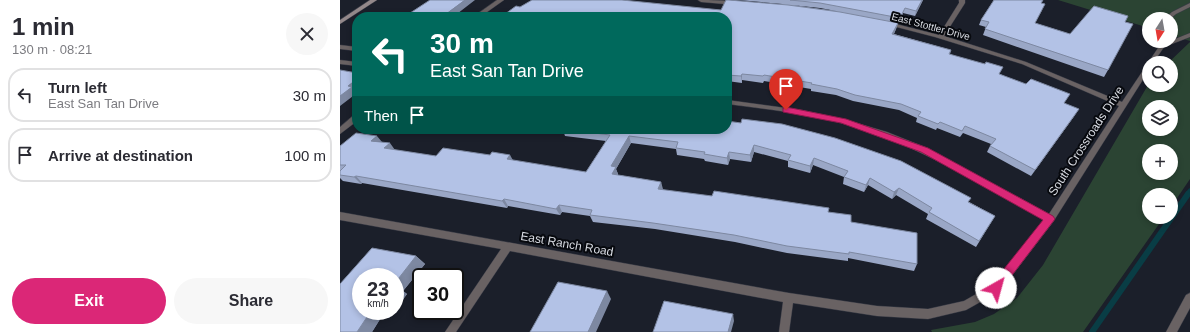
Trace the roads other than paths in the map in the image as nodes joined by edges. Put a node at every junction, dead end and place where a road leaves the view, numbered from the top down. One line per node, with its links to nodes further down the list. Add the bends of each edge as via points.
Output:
1 (374, 0): 7 (main road)
2 (501, 0): 8 (street)
3 (701, 0): 5 (street)
4 (962, 0): 14 (street)
5 (740, 4)
6 (1190, 5): 9 (street)
7 (355, 12)
8 (483, 12)
9 (1176, 12)
10 (352, 14): 11 (main road)
11 (340, 22)
12 (883, 23): 14 (street, East Stottler Drive)
13 (1190, 35): 15 (street, South Crossroads Drive)
14 (940, 37): 22 (street, East Stottler Drive, via 1024,63)
15 (1178, 38)
16 (340, 47): 17 (street)
17 (352, 48)
18 (340, 62): 19 (street)
19 (352, 63)
20 (1142, 76): 22 (street, South Crossroads Drive)
21 (732, 103): 26 (street, via 801,112 843,121 884,134 924,150)
22 (1123, 105): 26 (street, South Crossroads Drive)
23 (352, 121): 24 (street)
24 (340, 131)
25 (340, 216): 27 (street, East Ranch Road)
26 (1050, 219): 28 (street, South Crossroads Drive, via 996,288 966,305 928,314 877,311)
27 (508, 246): 28 (street, East Ranch Road); 30 (street)
28 (789, 298): 31 (street)
29 (1190, 298): 32 (street)
30 (450, 332)
31 (784, 332)
32 (1171, 332)

